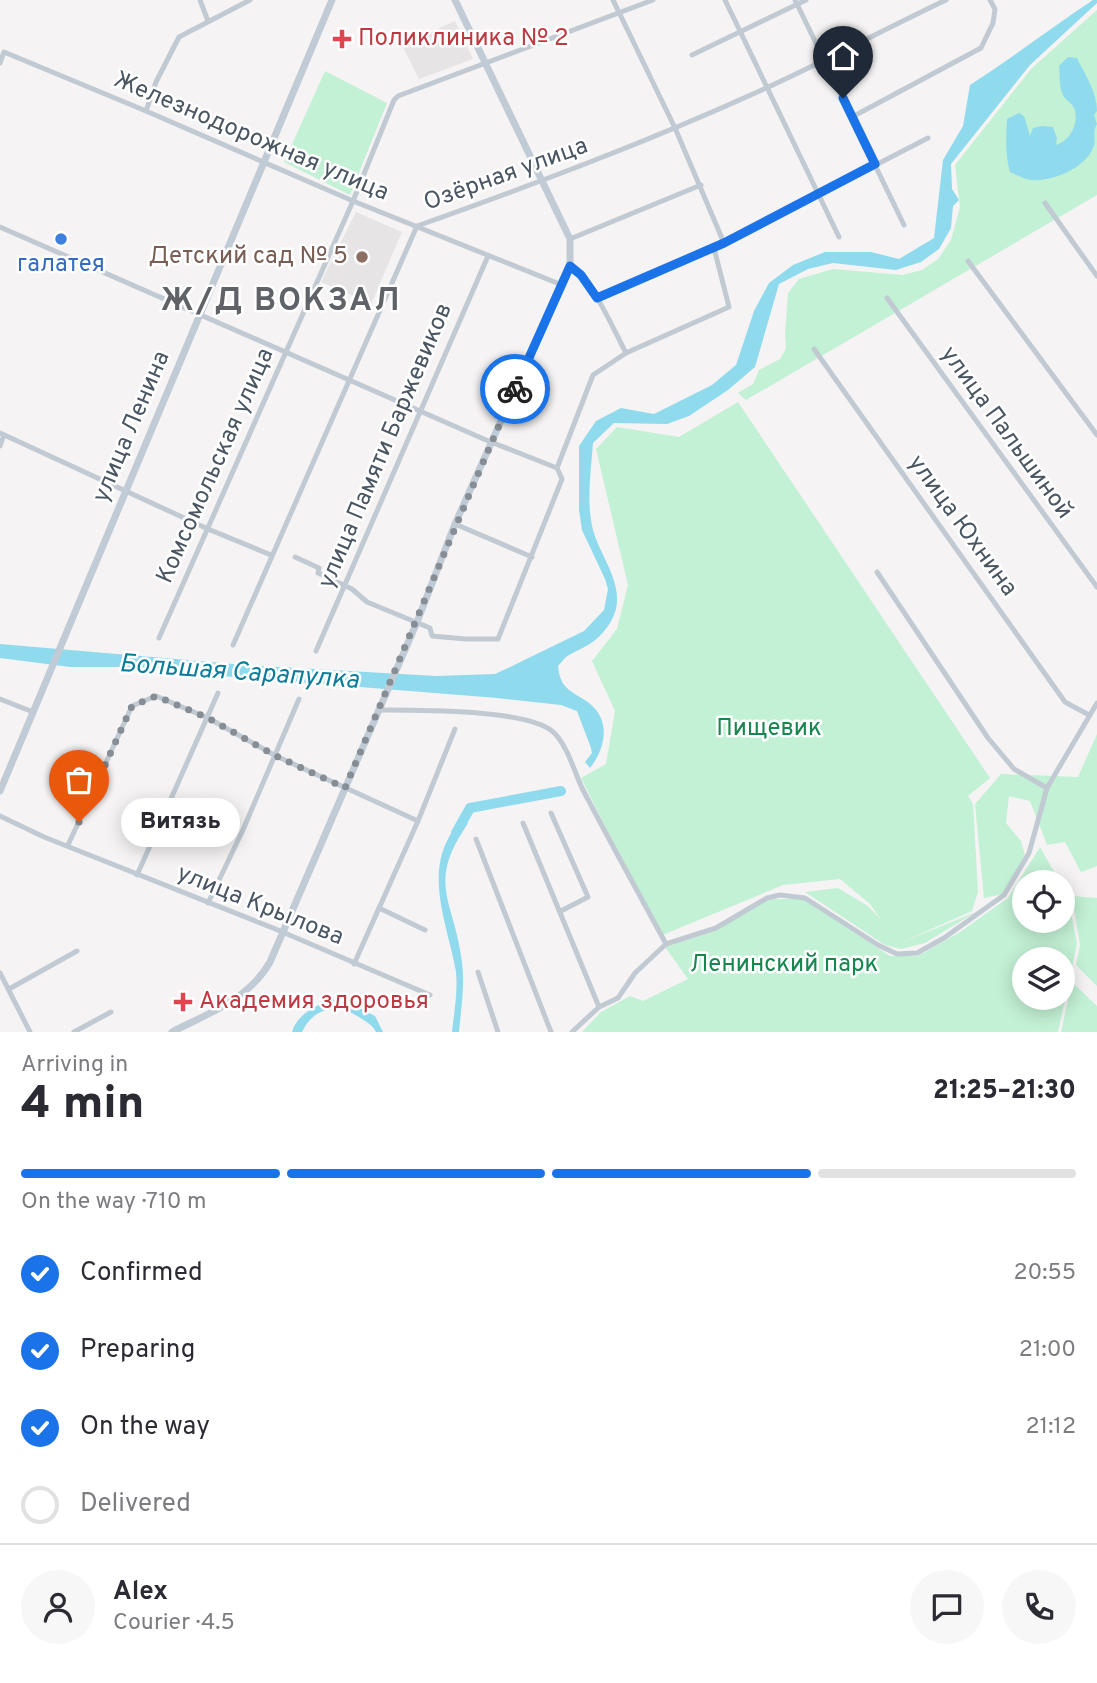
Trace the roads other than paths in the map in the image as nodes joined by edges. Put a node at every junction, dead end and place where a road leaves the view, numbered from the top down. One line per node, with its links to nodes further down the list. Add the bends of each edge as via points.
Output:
1 (200, 0): 13 (street)
2 (250, 0): 13 (street)
3 (332, 0): 24 (street, улица Ленина)
4 (455, 0): 17 (street)
5 (613, 0): 12 (street)
6 (653, 0): 12 (street, Комсомольская улица)
7 (724, 0): 14 (street)
8 (806, 0): 11 (street)
9 (946, 0): 16 (street, Озёрная улица)
10 (990, 0): 21 (street, via 995,9 993,23 981,48)
11 (796, 2): 14 (street); 16 (street)
12 (620, 14): 17 (street, Комсомольская улица); 22 (street)
13 (208, 21): 20 (street, via 179,37)
14 (740, 32): 15 (street); 19 (street)
15 (692, 55)
16 (824, 60): 19 (street, Озёрная улица); 21 (street)
17 (486, 61): 26 (street); 29 (street, Комсомольская улица, via 394,100)
18 (0, 63): 20 (street, Железнодорожная улица, via 4,52)
19 (766, 88): 22 (street, Озёрная улица); 28 (street)
20 (146, 111): 24 (street, Железнодорожная улица)
21 (852, 117): 25 (street)
22 (675, 128): 26 (street, Озёрная улица); 27 (street)
23 (928, 138): 25 (street)
24 (265, 163): 29 (street, Железнодорожная улица); 45 (street, улица Ленина)
25 (875, 164): 28 (street); 31 (street)
26 (544, 181): 32 (street, Озёрная улица); 35 (street)
27 (701, 185): 35 (street); 36 (street)
28 (818, 195): 34 (street); 36 (street)
29 (353, 201): 32 (street, Железнодорожная улица); 47 (street, Комсомольская улица)
30 (1045, 203): 41 (street)
31 (904, 225)
32 (417, 226): 38 (street, Железнодорожная улица); 49 (street, Озёрная улица)
33 (0, 227): 45 (street)
34 (839, 237)
35 (570, 239): 40 (street)
36 (724, 243): 37 (street)
37 (714, 248): 43 (street); 48 (street, via 729,307)
38 (488, 256): 42 (street, Железнодорожная улица); 50 (street, улица Памяти Баржевиков)
39 (968, 261): 52 (street)
40 (571, 262): 42 (street); 43 (street)
41 (1097, 276)
42 (562, 285): 53 (street)
43 (597, 298): 48 (street)
44 (887, 298): 64 (street, улица Пальшиной)
45 (199, 316): 47 (street); 56 (street, улица Ленина)
46 (814, 349): 75 (street, улица Юхнина, via 1065,702)
47 (284, 352): 49 (street); 58 (street, Комсомольская улица)
48 (626, 354): 55 (street, via 593,375)
49 (348, 380): 50 (street); 59 (street, Озёрная улица)
50 (419, 411): 53 (street); 63 (street, улица Памяти Баржевиков)
51 (2, 434): 54 (street); 56 (street)
52 (1097, 435)
53 (492, 443): 55 (street); 57 (street)
54 (0, 446)
55 (557, 468): 61 (street, via 562,479)
56 (126, 490): 58 (street); 74 (street, улица Ленина)
57 (455, 524): 61 (street); 65 (street)
58 (208, 528): 59 (street); 66 (street, Комсомольская улица)
59 (271, 555): 67 (street, Озёрная улица)
60 (295, 557): 63 (street)
61 (532, 557): 65 (street, via 498,639 432,635 430,628)
62 (877, 572): 80 (street, via 988,738 1014,769)
63 (345, 585): 65 (street, via 367,602); 68 (street, улица Памяти Баржевиков)
64 (1097, 587)
65 (417, 622): 73 (street)
66 (159, 638)
67 (233, 645)
68 (316, 651)
69 (218, 693): 76 (street)
70 (0, 699): 74 (street)
71 (299, 699): 78 (street)
72 (1097, 703): 75 (street)
73 (380, 707): 79 (street); 94 (street, via 506,717 552,731)
74 (33, 712): 81 (street, улица Ленина)
75 (1090, 715): 80 (street)
76 (208, 718): 78 (street); 87 (street, via 156,696 132,706); 88 (street)
77 (455, 729): 84 (street)
78 (276, 756): 79 (street); 89 (street)
79 (345, 788): 84 (street); 93 (street)
80 (1047, 788): 94 (street, via 1029,853 1004,895 917,953 897,954 805,898 792,895 767,898 716,928)
81 (0, 791)
82 (551, 813): 91 (street, via 588,897)
83 (0, 816): 87 (street, улица Крылова)
84 (418, 821): 90 (street)
85 (523, 823): 91 (street)
86 (476, 839): 107 (street)
87 (68, 845): 88 (street, улица Крылова)
88 (138, 875): 89 (street, улица Крылова)
89 (208, 903): 93 (street, улица Крылова)
90 (379, 908): 92 (street); 96 (street)
91 (561, 911): 101 (street)
92 (425, 930)
93 (282, 934): 96 (street, улица Крылова); 105 (street, via 261,977 245,993)
94 (666, 944): 101 (street, via 635,973 618,998)
95 (77, 951): 99 (street)
96 (354, 964): 100 (street, улица Крылова)
97 (478, 972): 106 (street)
98 (0, 973): 99 (street)
99 (9, 989): 103 (street)
100 (430, 995)
101 (599, 1007): 108 (street)
102 (111, 1012): 104 (street)
103 (30, 1032)
104 (74, 1032)
105 (172, 1032)
106 (498, 1032)
107 (551, 1032)
108 (572, 1032)

